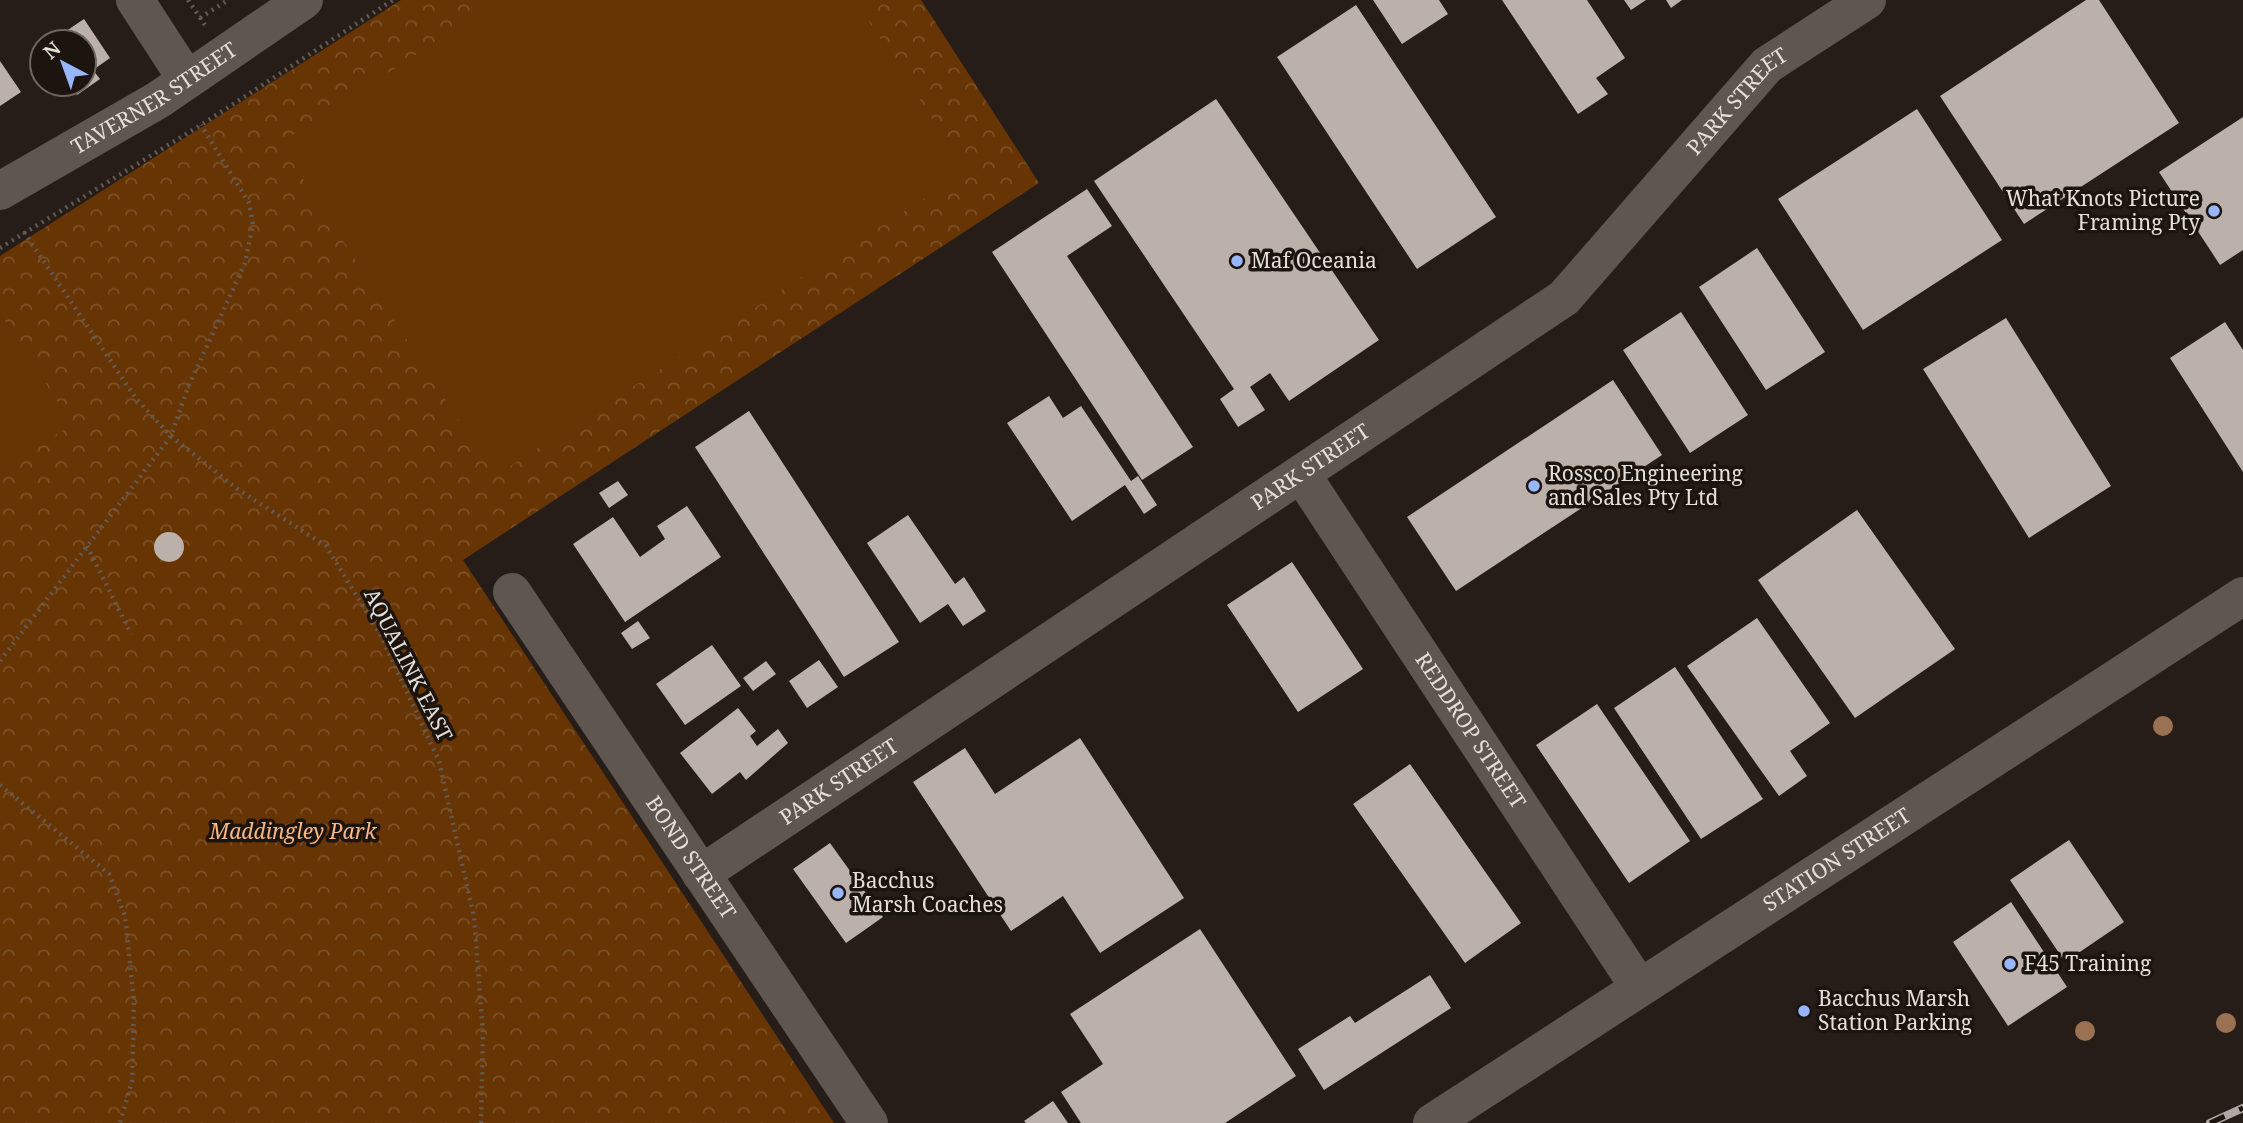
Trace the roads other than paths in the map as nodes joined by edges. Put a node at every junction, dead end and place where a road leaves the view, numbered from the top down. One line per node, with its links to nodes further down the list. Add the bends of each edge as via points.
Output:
1 (135, 0): 4 (street)
2 (304, 0): 4 (street, TAVERNER STREET)
3 (1867, 0): 6 (street, PARK STREET, via 1767,65 1564,298)
4 (187, 79): 5 (street, TAVERNER STREET)
5 (0, 191)
6 (1303, 475): 9 (street, PARK STREET); 10 (street, REDDROP STREET)
7 (512, 592): 9 (street, BOND STREET)
8 (2243, 596): 10 (street, STATION STREET)
9 (701, 874): 11 (street, BOND STREET)
10 (1639, 987): 12 (street, STATION STREET)
11 (869, 1123)
12 (1432, 1123)

